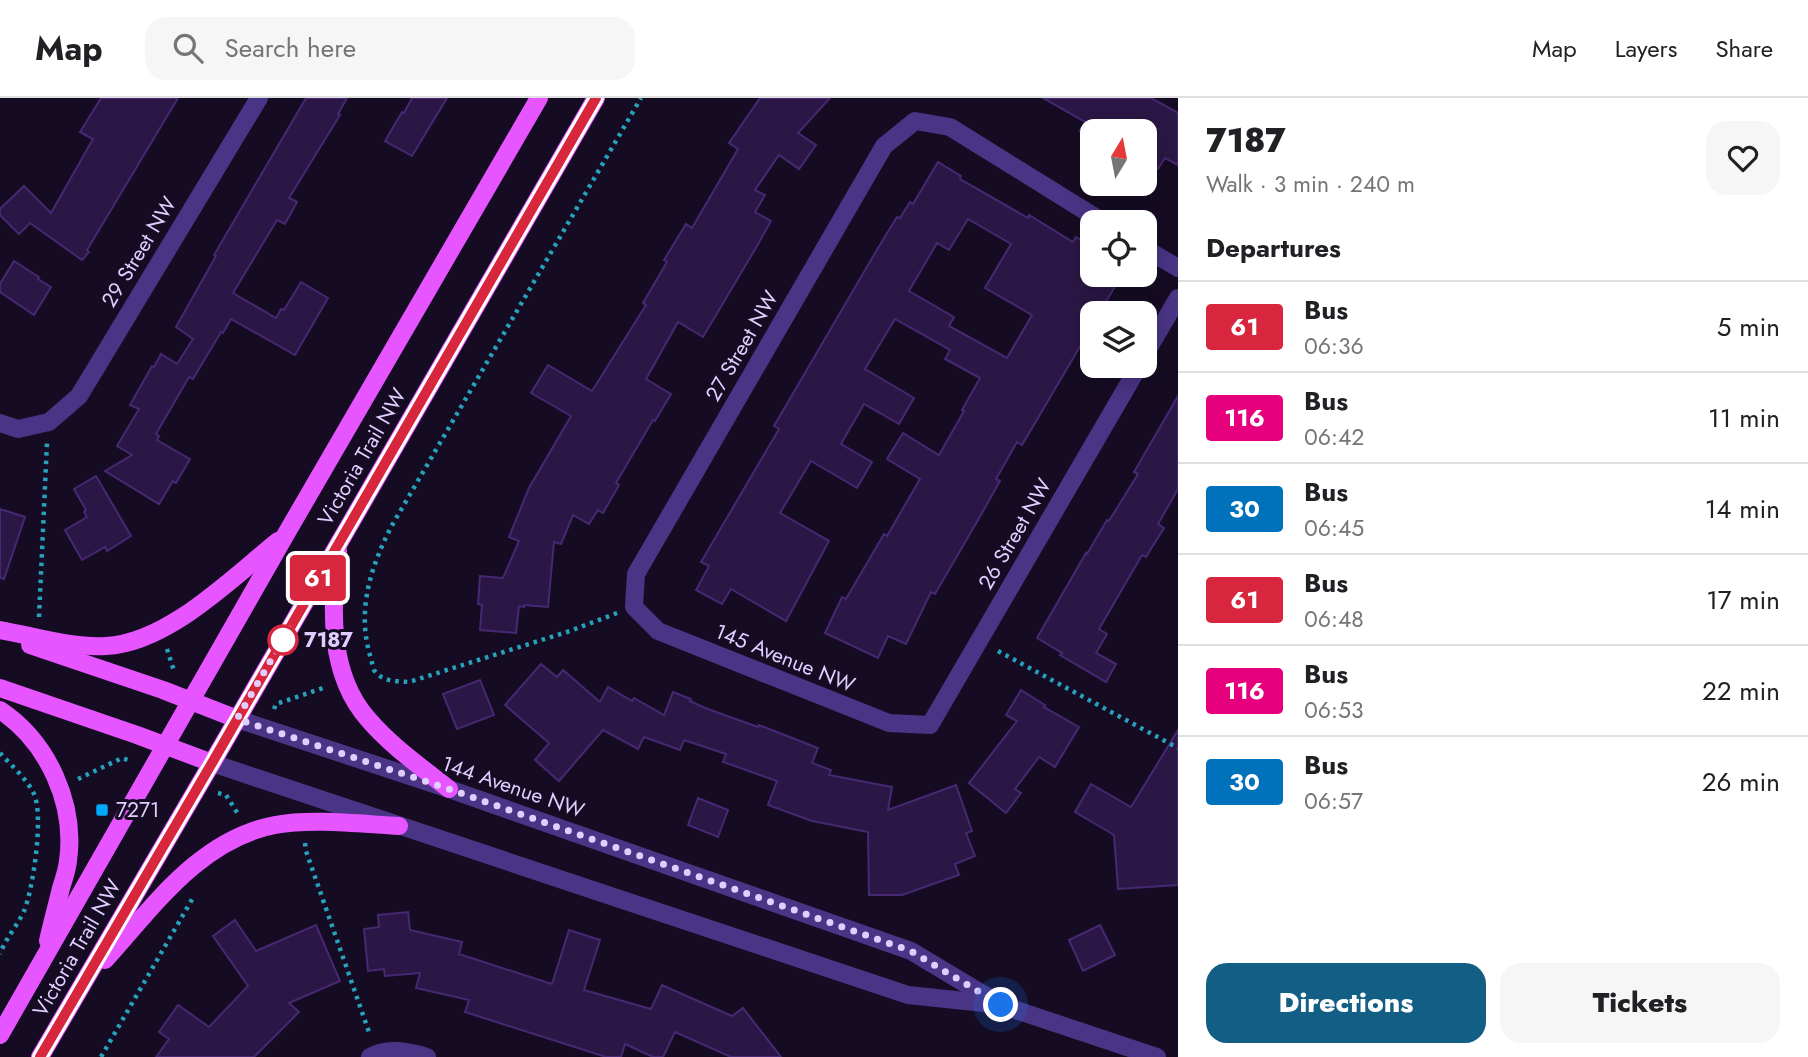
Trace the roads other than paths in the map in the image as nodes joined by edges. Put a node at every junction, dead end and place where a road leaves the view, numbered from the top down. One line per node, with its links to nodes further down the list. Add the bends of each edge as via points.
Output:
1 (259, 98): 10 (street, 29 Street NW, via 79,396 49,422 18,429)
2 (539, 98): 11 (main road, Victoria Trail NW)
3 (596, 98): 12 (main road, Victoria Trail NW)
4 (1084, 210): 13 (street, 27 Street NW, via 950,127 915,121 884,146 636,574)
5 (1157, 256): 6 (street)
6 (1178, 268)
7 (1178, 298): 8 (street)
8 (1157, 334)
9 (1132, 378): 19 (street, 26 Street NW)
10 (0, 423)
11 (286, 534): 14 (main road, via 203,602 160,632 135,642 77,645); 16 (main road, Victoria Trail NW)
12 (339, 541): 18 (main road, Victoria Trail NW); 22 (main road, via 334,629 338,657 354,701 384,737)
13 (634, 607): 19 (street, 145 Avenue NW, via 658,631 876,718)
14 (0, 632): 16 (main road, 144 Avenue NW)
15 (0, 688): 20 (main road, 144 Avenue NW)
16 (190, 700): 18 (main road, 144 Avenue NW); 20 (main road, Victoria Trail NW)
17 (0, 710): 24 (main road, via 41,750 69,817 68,861)
18 (237, 719): 21 (main road, Victoria Trail NW); 22 (street, 144 Avenue NW)
19 (930, 725)
20 (164, 746): 21 (main road, 144 Avenue NW); 24 (main road, Victoria Trail NW)
21 (212, 763): 23 (street, 144 Avenue NW); 25 (main road, Victoria Trail NW)
22 (449, 789): 26 (street, 144 Avenue NW, via 911,951)
23 (399, 826): 25 (main road, via 316,822 249,831 198,861); 26 (street, 144 Avenue NW, via 908,995)
24 (41, 964): 27 (main road, Victoria Trail NW)
25 (81, 986): 29 (main road, Victoria Trail NW)
26 (1001, 1005): 31 (street, 144 Avenue NW)
27 (0, 1035)
28 (373, 1055): 30 (street, via 402,1051)
29 (40, 1057)
30 (427, 1057)
31 (1157, 1057)

